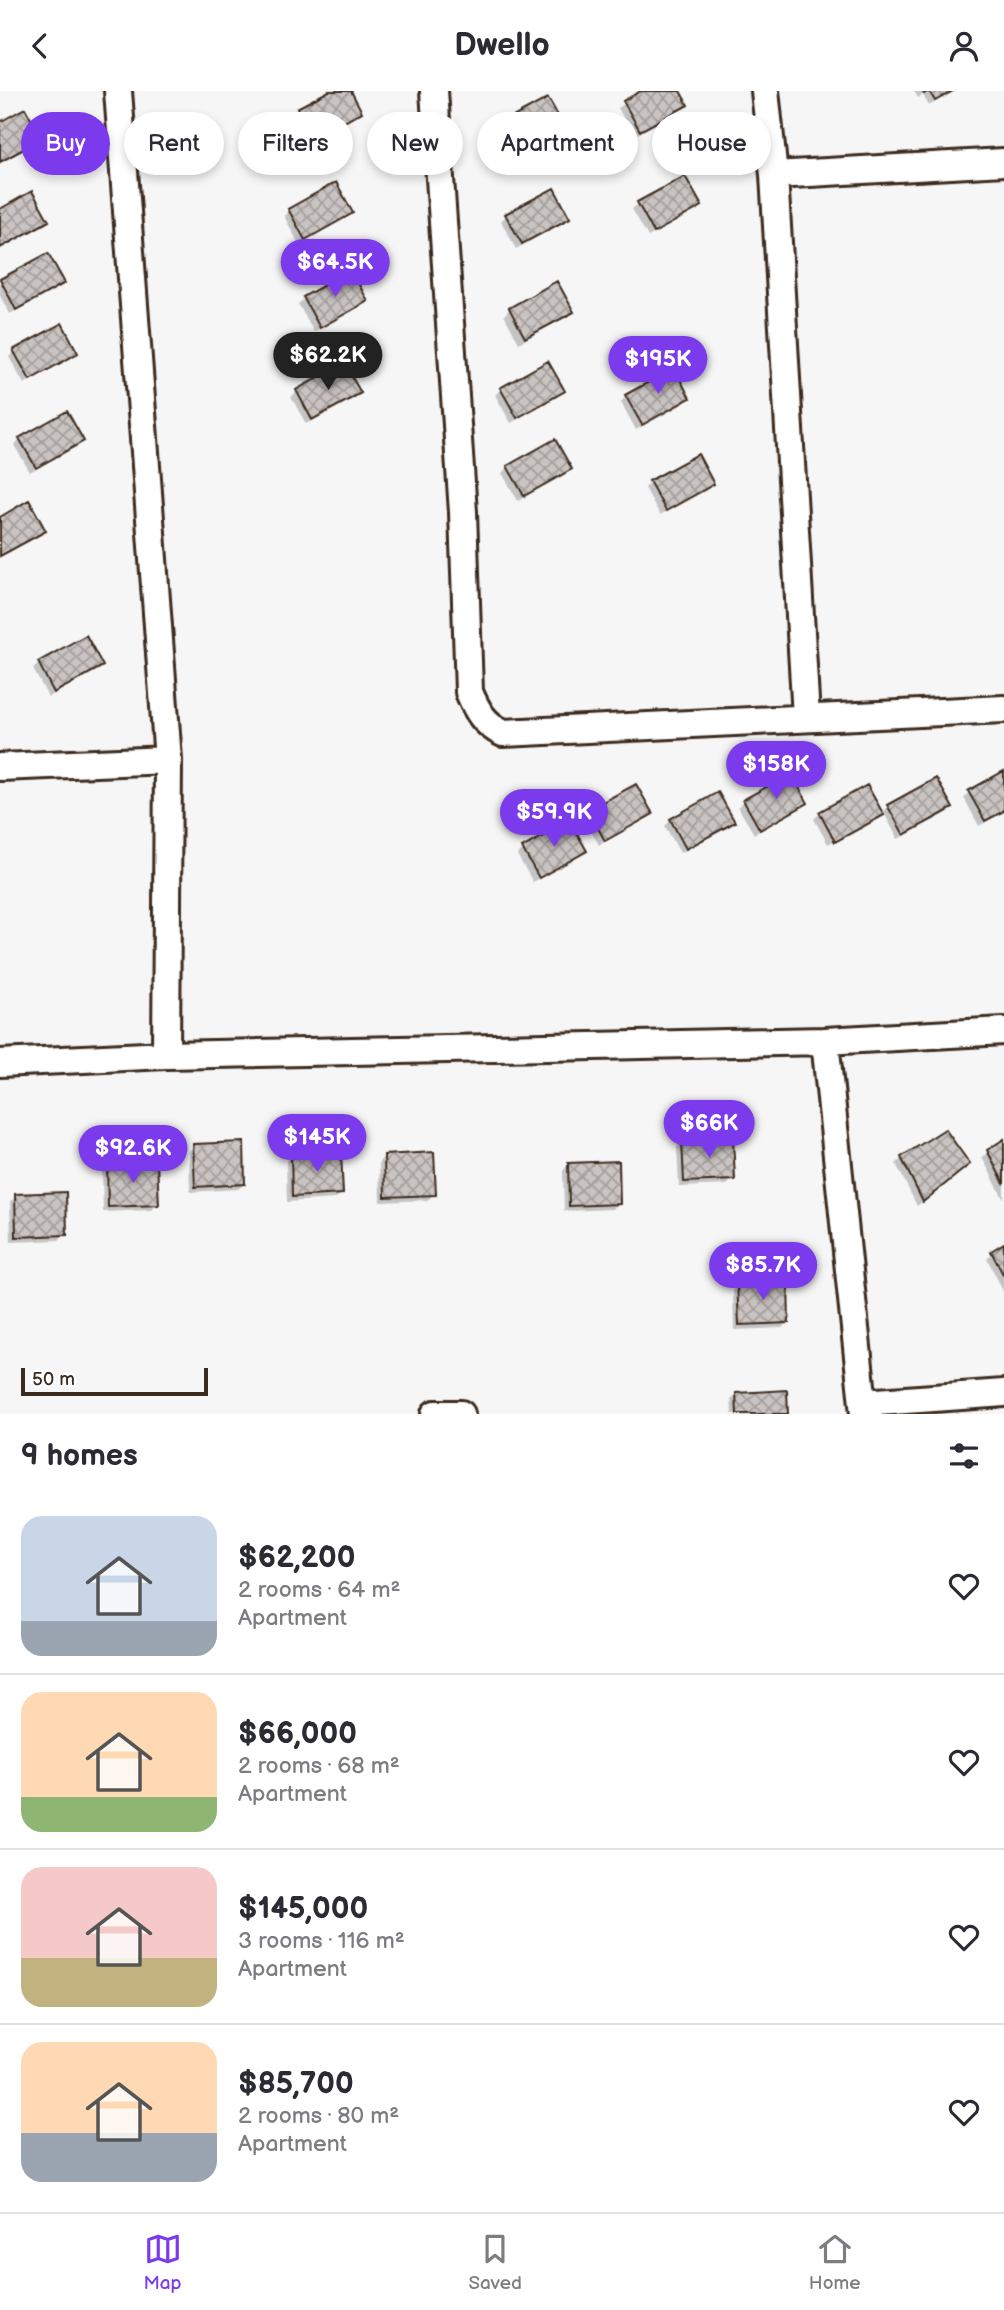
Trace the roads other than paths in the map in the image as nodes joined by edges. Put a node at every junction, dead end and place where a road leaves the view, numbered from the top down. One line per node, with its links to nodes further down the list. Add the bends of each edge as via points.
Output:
1 (118, 91): 8 (street)
2 (434, 91): 7 (street, via 463,512 469,692 480,715 503,733)
3 (765, 91): 5 (street)
4 (1004, 162): 5 (street)
5 (774, 174): 7 (street)
6 (1004, 709): 7 (street)
7 (806, 717)
8 (168, 759): 9 (street); 12 (street)
9 (0, 767)
10 (1004, 1031): 11 (street)
11 (825, 1041): 12 (street); 15 (street)
12 (166, 1055): 13 (street)
13 (0, 1063)
14 (1004, 1393): 15 (street)
15 (864, 1408)
16 (435, 1414): 17 (street)
17 (461, 1414)

